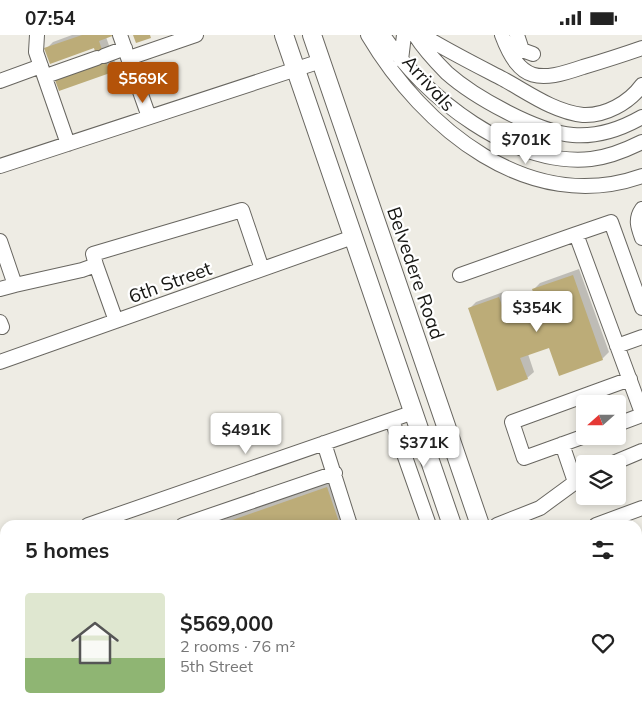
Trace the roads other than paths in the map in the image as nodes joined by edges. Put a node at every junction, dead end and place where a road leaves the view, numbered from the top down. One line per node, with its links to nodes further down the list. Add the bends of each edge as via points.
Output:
1 (38, 35): 20 (street, via 36,51)
2 (120, 35): 15 (street)
3 (196, 35): 13 (street)
4 (284, 35): 19 (main road)
5 (312, 35): 18 (main road, Belvedere Road)
6 (368, 35): 28 (street, Arrivals, via 418,103 446,129 489,158 522,173 564,186 606,185)
7 (383, 35): 17 (street)
8 (404, 35): 17 (street)
9 (415, 35): 24 (street, via 437,63 457,81 543,129 573,135 597,134 622,128)
10 (422, 35): 22 (street, via 548,104 572,113 584,115 607,111 629,100)
11 (502, 35): 14 (street, via 510,55 521,68 543,77 559,75)
12 (517, 35): 16 (street, via 522,50)
13 (161, 41): 15 (street)
14 (642, 48)
15 (127, 53): 20 (street); 23 (street)
16 (533, 54)
17 (401, 60): 25 (street, via 460,114 532,152 591,159 611,155)
18 (321, 61): 19 (street); 63 (main road, Belvedere Road)
19 (296, 69): 23 (street); 31 (main road)
20 (44, 71): 21 (street); 26 (street)
21 (0, 81)
22 (642, 85)
23 (149, 117): 26 (street)
24 (642, 117)
25 (642, 142)
26 (68, 143): 27 (street)
27 (0, 166)
28 (642, 176)
29 (642, 209): 32 (street, via 638,217)
30 (576, 234): 36 (street); 39 (street, via 611,222); 42 (street)
31 (353, 237): 35 (street, 6th Street); 45 (main road)
32 (642, 238)
33 (0, 241): 37 (street)
34 (96, 265): 35 (street, via 92,254 242,211); 37 (street); 40 (street)
35 (262, 269): 40 (street, 6th Street)
36 (460, 275)
37 (15, 285): 38 (street)
38 (0, 289)
39 (642, 308)
40 (116, 321): 43 (street, 6th Street)
41 (642, 337): 42 (street)
42 (617, 346): 44 (street)
43 (0, 363)
44 (630, 379): 46 (street); 51 (street, via 512,422 524,457)
45 (414, 413): 47 (street); 62 (main road)
46 (642, 414): 48 (street)
47 (392, 420): 50 (street); 61 (street)
48 (626, 421)
49 (576, 439): 51 (street)
50 (324, 443): 55 (street); 58 (street)
51 (562, 444): 54 (street)
52 (642, 451): 53 (street)
53 (626, 458)
54 (576, 471)
55 (335, 473): 59 (street); 60 (street)
56 (576, 482): 64 (street, via 540,508)
57 (642, 508): 65 (street)
58 (106, 520)
59 (198, 520)
60 (349, 520)
61 (427, 520)
62 (450, 520)
63 (478, 520)
64 (510, 520)
65 (610, 520)

